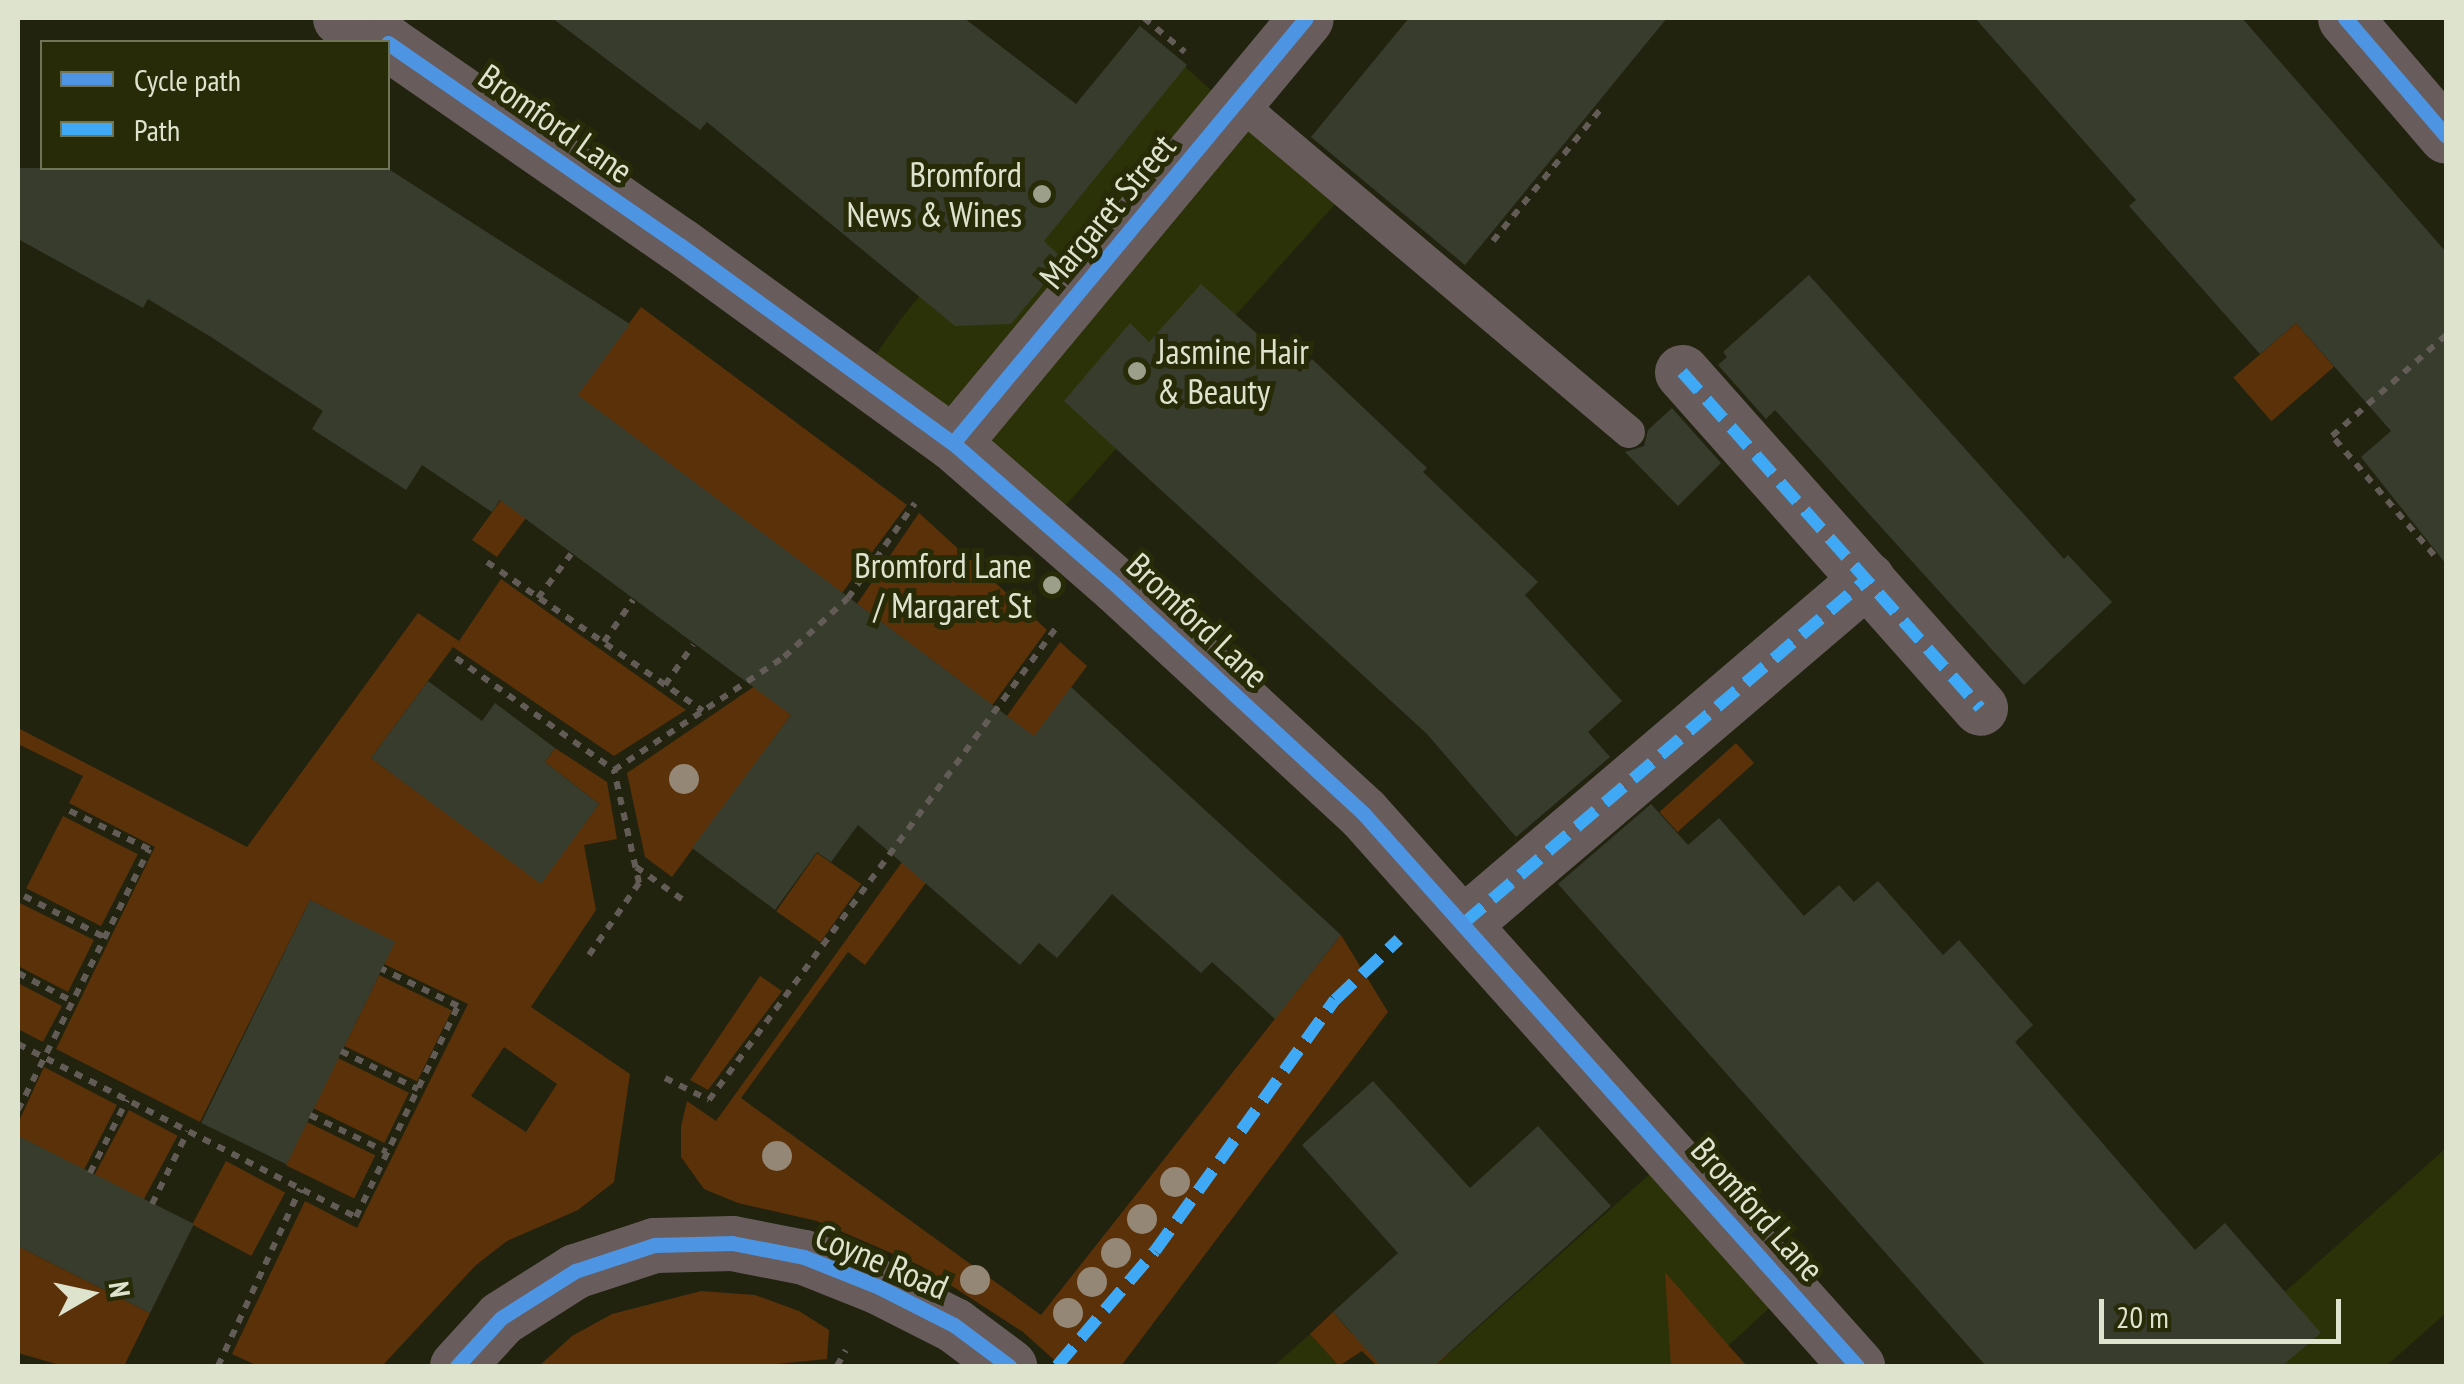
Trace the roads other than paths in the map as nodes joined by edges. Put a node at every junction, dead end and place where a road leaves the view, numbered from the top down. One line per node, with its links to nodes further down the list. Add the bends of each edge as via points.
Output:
1 (340, 18): 4 (street, Bromford Lane)
2 (1306, 18): 6 (street, Margaret Street)
3 (2344, 18): 7 (street)
4 (381, 40)
5 (390, 45): 10 (street, Bromford Lane)
6 (1236, 101): 9 (lane); 10 (street, Margaret Street)
7 (2446, 136)
8 (1682, 372): 11 (street)
9 (1629, 432)
10 (953, 443): 13 (street, Bromford Lane, via 1363,813)
11 (1866, 579): 12 (street); 13 (street)
12 (1980, 708)
13 (1464, 923): 16 (street, Bromford Lane)
14 (457, 1366): 15 (street, Coyne Road, via 501,1318 575,1271 654,1245 732,1244 804,1257 879,1287 954,1325)
15 (1008, 1366)
16 (1857, 1366)

